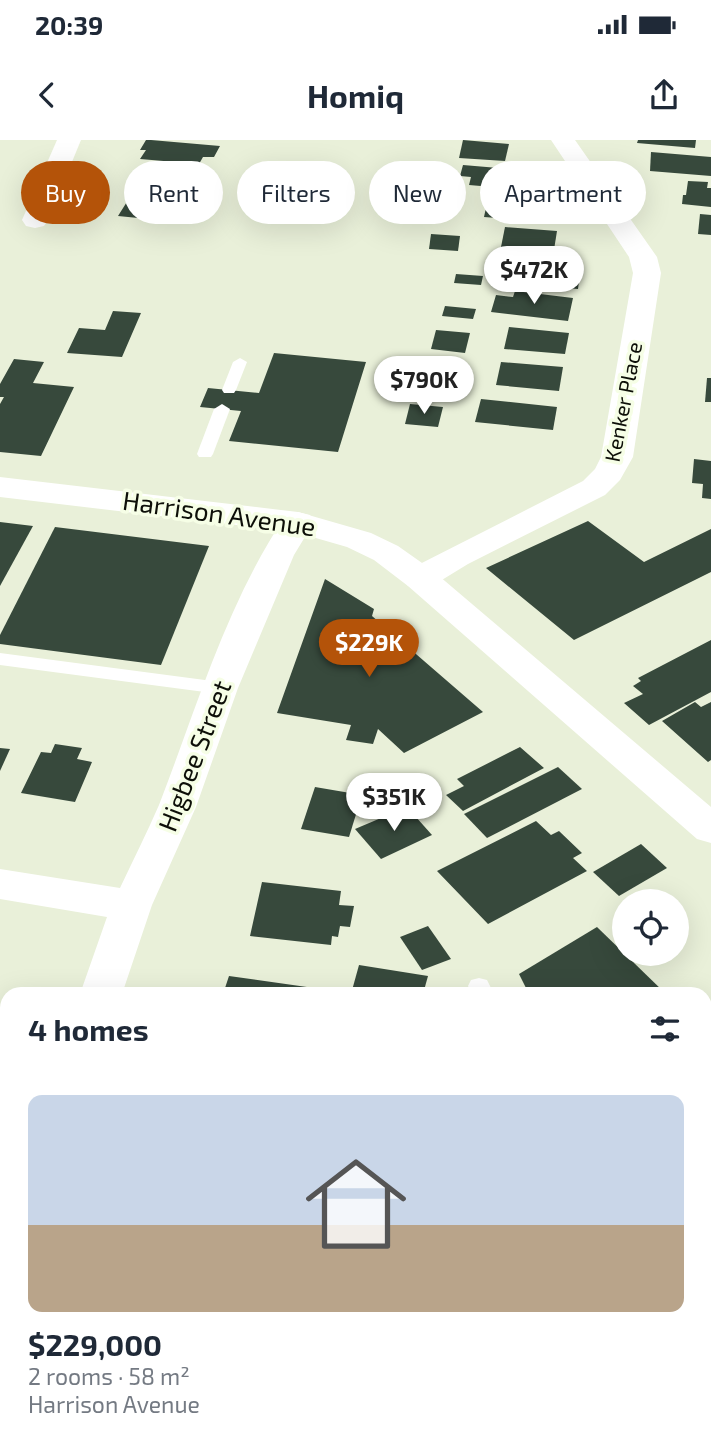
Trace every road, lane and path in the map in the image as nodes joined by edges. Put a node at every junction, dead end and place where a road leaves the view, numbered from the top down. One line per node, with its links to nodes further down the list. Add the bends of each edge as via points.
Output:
1 (69, 140): 3 (street)
2 (563, 140): 10 (street, Kenker Place, via 643,257 647,273 617,457 594,488)
3 (60, 161)
4 (240, 362): 5 (lane)
5 (229, 390)
6 (222, 410): 7 (lane)
7 (205, 454)
8 (0, 487): 9 (street, Harrison Avenue)
9 (298, 522): 10 (street, Harrison Avenue, via 359,540); 12 (street, Higbee Street, via 277,555)
10 (420, 578): 13 (street, Harrison Avenue)
11 (0, 659): 12 (lane)
12 (220, 688): 15 (street, Higbee Street, via 177,807)
13 (711, 829)
14 (0, 884): 15 (street)
15 (132, 905): 16 (street, Higbee Street)
16 (103, 987)

